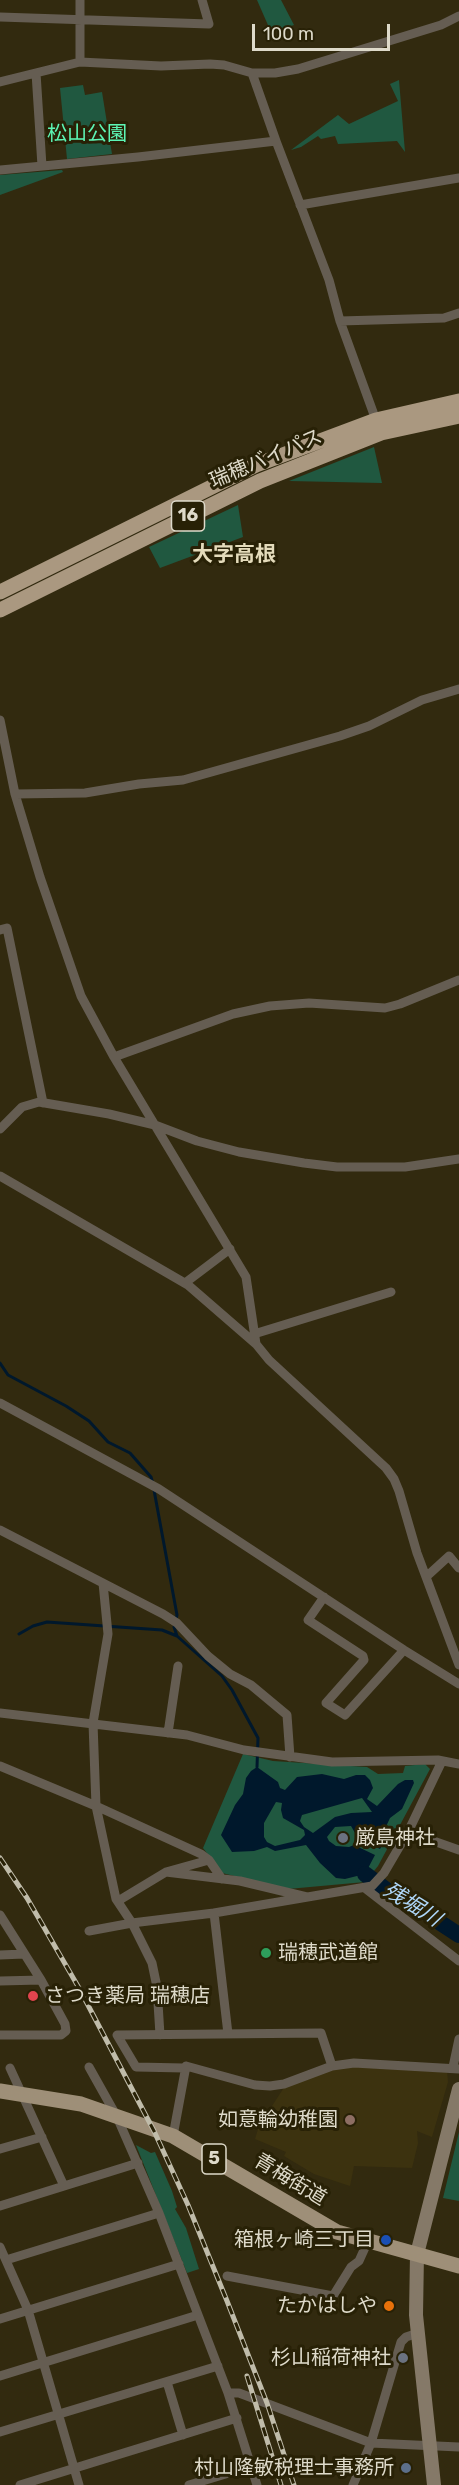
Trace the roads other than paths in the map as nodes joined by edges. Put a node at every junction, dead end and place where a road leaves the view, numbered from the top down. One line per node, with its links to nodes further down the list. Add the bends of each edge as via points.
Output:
1 (80, 0): 5 (street)
2 (202, 0): 5 (street, via 209,24)
3 (459, 16): 8 (street, via 298,69)
4 (0, 18): 5 (street)
5 (80, 19): 6 (street)
6 (80, 62): 7 (street); 8 (street, via 224,65)
7 (36, 73): 9 (street); 11 (street)
8 (252, 73): 10 (street)
9 (0, 82)
10 (276, 141): 11 (street); 14 (street)
11 (42, 166): 12 (street)
12 (0, 170)
13 (459, 178): 14 (street)
14 (300, 205): 16 (street)
15 (459, 313): 16 (street, via 444,318)
16 (340, 321): 19 (street)
17 (459, 401): 19 (highway, 瑞穂バイパス / 16)
18 (459, 416): 19 (highway, 瑞穂バイパス / 16)
19 (378, 427): 20 (highway, 瑞穂バイパス / 16, via 256,465); 21 (highway, 瑞穂バイパス / 16)
20 (0, 592)
21 (0, 610)
22 (459, 689): 24 (street, via 422,700 340,736 183,780 85,793)
23 (0, 720): 24 (street)
24 (15, 794): 27 (street, via 81,996)
25 (0, 930): 28 (street, via 7,928)
26 (459, 980): 27 (street, via 385,1008 309,1004 270,1006 233,1014)
27 (114, 1057): 29 (street)
28 (43, 1103): 29 (street); 30 (street, via 22,1107)
29 (155, 1125): 31 (street, via 239,1152 337,1167 405,1167); 33 (street)
30 (0, 1129)
31 (459, 1159)
32 (0, 1176): 34 (street)
33 (230, 1249): 34 (street); 36 (street, via 246,1277)
34 (185, 1283): 36 (street)
35 (391, 1292): 36 (street)
36 (255, 1339): 40 (street, via 269,1360 375,1456 394,1479)
37 (0, 1403): 42 (street, via 154,1487)
38 (0, 1530): 41 (street)
39 (459, 1568): 40 (street, via 449,1556)
40 (426, 1577): 44 (street)
41 (104, 1583): 48 (street, via 108,1627); 50 (street, via 176,1622 208,1656 287,1715)
42 (324, 1597): 43 (street); 43 (street, via 308,1620 364,1660 326,1703 345,1715)
43 (404, 1650): 46 (street)
44 (458, 1658)
45 (178, 1666): 49 (street)
46 (459, 1684)
47 (0, 1713): 48 (street)
48 (93, 1723): 49 (street); 54 (street)
49 (168, 1732): 50 (street)
50 (290, 1757): 51 (street, via 346,1764)
51 (442, 1761): 52 (street); 55 (street)
52 (459, 1764)
53 (0, 1766): 54 (street)
54 (96, 1806): 57 (street); 62 (street)
55 (408, 1832): 56 (street); 60 (street, via 384,1873)
56 (459, 1850)
57 (209, 1860): 58 (street); 59 (street)
58 (166, 1872): 59 (street); 62 (street)
59 (222, 1879): 61 (street)
60 (369, 1887): 61 (street); 69 (street)
61 (312, 1898): 63 (street)
62 (118, 1901): 65 (street)
63 (214, 1913): 65 (street); 72 (street)
64 (0, 1915): 68 (street)
65 (132, 1923): 66 (street); 73 (street, via 152,1963)
66 (89, 1931)
67 (0, 1954): 68 (street)
68 (24, 1954): 70 (street)
69 (459, 1961)
70 (41, 1980): 71 (street); 74 (street, via 65,2024 64,2034)
71 (0, 1981)
72 (228, 2034): 73 (street); 76 (street, via 321,2033)
73 (160, 2035): 79 (street, via 117,2035 136,2067)
74 (0, 2036)
75 (459, 2039): 80 (street)
76 (332, 2066): 79 (street, via 270,2086); 80 (street)
77 (89, 2067): 85 (street)
78 (10, 2068): 83 (street)
79 (184, 2068): 86 (street)
80 (456, 2068)
81 (459, 2089): 95 (main road)
82 (0, 2091): 83 (main road, 青梅街道 / 5)
83 (22, 2095): 84 (street); 85 (main road, 青梅街道 / 5, via 81,2104); 87 (street)
84 (0, 2100)
85 (117, 2117): 86 (main road, 青梅街道 / 5); 89 (street)
86 (173, 2136): 93 (main road, 青梅街道 / 5, via 325,2225)
87 (42, 2137): 88 (street); 90 (street)
88 (0, 2150)
89 (138, 2163): 90 (street); 92 (street)
90 (64, 2186): 91 (street)
91 (0, 2206)
92 (159, 2213): 96 (street); 97 (street)
93 (368, 2241): 95 (main road, 青梅街道 / 5); 99 (street, via 359,2261 333,2296)
94 (0, 2247): 96 (street)
95 (417, 2254): 98 (main road, 青梅街道 / 5); 103 (main road)
96 (6, 2260): 100 (street)
97 (179, 2264): 100 (street); 101 (street)
98 (459, 2266)
99 (227, 2276)
100 (28, 2310): 102 (street); 104 (street)
101 (198, 2315): 104 (street); 105 (street)
102 (0, 2319)
103 (418, 2333): 113 (street, via 401,2342); 114 (main road)
104 (44, 2362): 106 (street); 109 (street)
105 (218, 2366): 107 (street); 108 (street)
106 (0, 2376)
107 (166, 2382): 109 (street); 112 (street)
108 (228, 2392): 110 (street); 113 (street, via 255,2398)
109 (59, 2416): 111 (street); 117 (street)
110 (237, 2418): 112 (street); 116 (street)
111 (0, 2432)
112 (183, 2435): 117 (street)
113 (371, 2443): 114 (street); 122 (street)
114 (429, 2446): 115 (street); 123 (main road)
115 (459, 2447)
116 (252, 2466): 120 (street); 121 (street)
117 (74, 2468): 118 (street); 119 (street)
118 (20, 2485)
119 (79, 2485)
120 (189, 2485)
121 (257, 2485)
122 (353, 2485)
123 (434, 2485)

